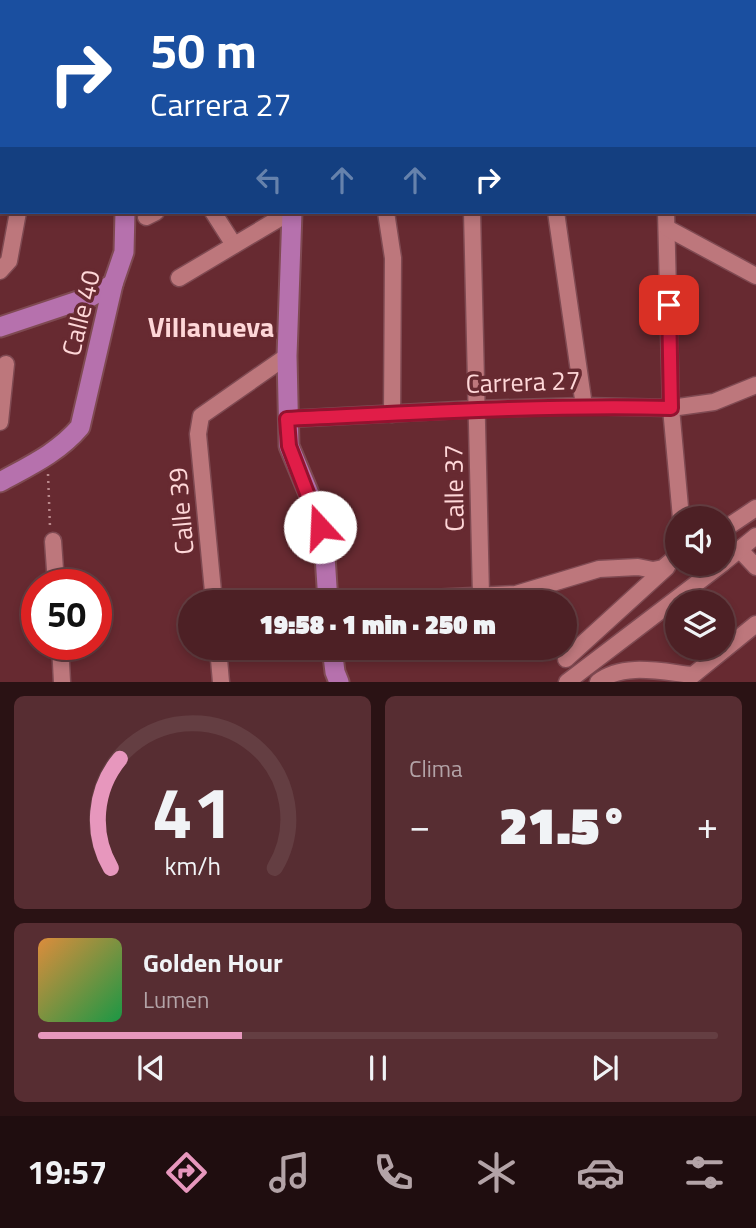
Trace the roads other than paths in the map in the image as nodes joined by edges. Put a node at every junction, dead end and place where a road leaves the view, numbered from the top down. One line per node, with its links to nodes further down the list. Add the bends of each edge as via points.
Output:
1 (18, 214): 13 (street)
2 (125, 214): 16 (main road, Calle 40, via 124,252)
3 (214, 214): 12 (street)
4 (288, 214): 12 (street)
5 (291, 214): 20 (main road)
6 (386, 214): 26 (street, via 393,258)
7 (472, 214): 25 (street, Calle 37)
8 (556, 214): 23 (street)
9 (666, 214): 10 (street)
10 (667, 229): 14 (street); 24 (street)
11 (0, 244): 13 (street)
12 (234, 245): 15 (street)
13 (5, 266)
14 (756, 276)
15 (179, 278)
16 (113, 284): 17 (main road); 18 (main road, Calle 40)
17 (90, 297): 18 (main road, via 104,301); 19 (main road)
18 (107, 311): 29 (main road, Calle 40, via 80,427 49,455)
19 (0, 327)
20 (287, 356): 27 (main road); 42 (street, Calle 39, via 201,416 198,434)
21 (6, 364): 28 (street)
22 (756, 385): 24 (street, Carrera 27, via 714,402)
23 (584, 406): 24 (street, Carrera 27); 25 (street, Carrera 27)
24 (671, 408): 30 (street)
25 (477, 409): 26 (street, Carrera 27); 44 (street, Calle 37)
26 (392, 414): 27 (street, Carrera 27)
27 (287, 419): 43 (main road, via 289,446 324,540)
28 (0, 422)
29 (0, 482)
30 (680, 506)
31 (756, 508): 32 (street)
32 (735, 522)
33 (756, 536): 35 (street)
34 (53, 541): 40 (street)
35 (740, 550): 36 (street); 38 (street)
36 (735, 554)
37 (665, 564): 45 (street, via 653,570 599,569)
38 (756, 566)
39 (665, 568): 47 (street)
40 (55, 569)
41 (705, 576): 56 (street)
42 (213, 590)
43 (327, 590)
44 (481, 590)
45 (529, 590)
46 (756, 624): 53 (street)
47 (577, 649)
48 (61, 660): 54 (street)
49 (219, 660): 55 (street)
50 (335, 660): 52 (main road)
51 (603, 678): 53 (street, via 646,670)
52 (340, 679)
53 (693, 679)
54 (62, 682)
55 (221, 682)
56 (567, 682)

